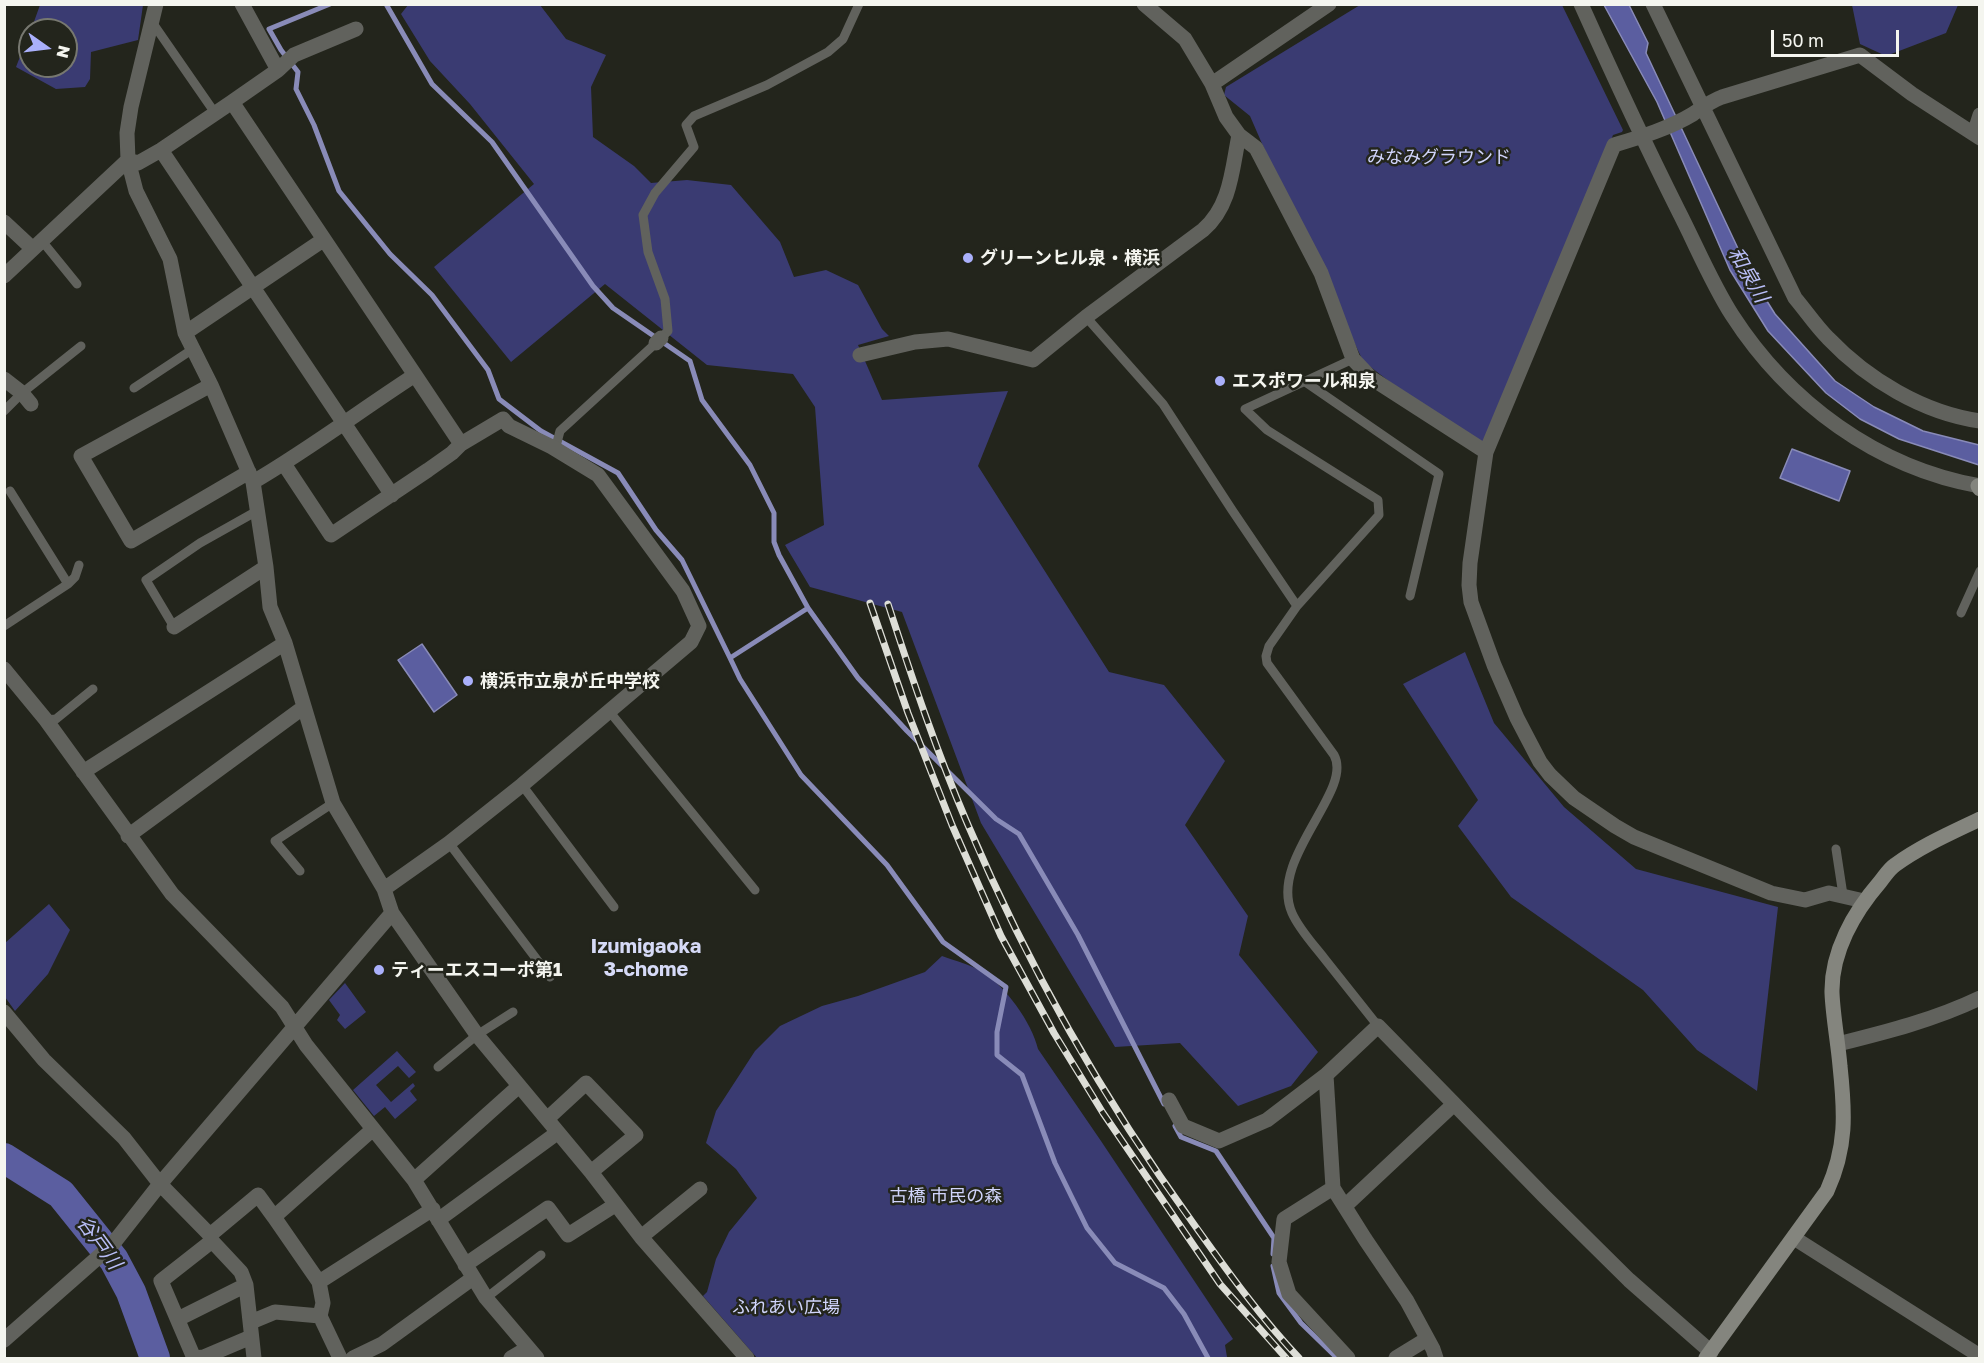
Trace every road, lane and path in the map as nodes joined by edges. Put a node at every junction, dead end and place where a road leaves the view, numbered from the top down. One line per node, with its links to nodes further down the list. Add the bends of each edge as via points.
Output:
1 (156, 4): 8 (street)
2 (242, 4): 10 (street)
3 (859, 4): 43 (lane, via 843,39 828,52 687,121 694,147 655,193 643,215 648,252 665,299 668,331 560,431)
4 (1144, 4): 11 (street, via 1185,39)
5 (1329, 4): 11 (street)
6 (1581, 4): 17 (street)
7 (1653, 4): 13 (street)
8 (152, 22): 14 (lane); 20 (street, via 131,107)
9 (356, 29): 10 (street, via 294,55)
10 (278, 70): 12 (street)
11 (1212, 84): 16 (street, via 1226,117)
12 (232, 102): 14 (street); 22 (street)
13 (1697, 111): 17 (street); 18 (street, via 1722,97 1860,55); 41 (street, via 1795,298 1827,337 1861,368 1893,389 1938,411)
14 (215, 113): 19 (street)
15 (1980, 115): 18 (street)
16 (1239, 135): 27 (street, via 1224,204 1214,220); 32 (street, via 1256,148 1316,262)
17 (1648, 135): 44 (street, via 1614,145); 47 (street, via 1732,314 1763,359 1802,399 1862,442 1911,466)
18 (1977, 136)
19 (161, 150): 20 (street, via 138,163); 26 (street)
20 (128, 160): 23 (street); 28 (street, via 136,191 170,259)
21 (4, 222): 23 (street)
22 (323, 240): 26 (street); 33 (street)
23 (38, 245): 24 (street); 25 (lane)
24 (4, 276)
25 (77, 284)
26 (254, 288): 28 (street); 40 (street)
27 (1086, 317): 31 (street, via 1033,360 948,339); 56 (lane, via 1163,404)
28 (186, 333): 30 (street)
29 (81, 346): 38 (lane)
30 (193, 349): 36 (street); 37 (lane)
31 (860, 355)
32 (1353, 358): 35 (lane); 44 (street, via 1371,378)
33 (415, 375): 40 (street); 42 (street)
34 (4, 379): 38 (street)
35 (1304, 381): 55 (lane, via 1439,474); 56 (lane, via 1245,409 1267,430 1378,500 1379,515)
36 (211, 385): 46 (street); 46 (street, via 81,456 131,541)
37 (134, 388)
38 (26, 399): 39 (lane)
39 (4, 411)
40 (343, 422): 45 (street); 49 (street)
41 (1980, 422)
42 (461, 444): 43 (street, via 503,419); 49 (street)
43 (555, 450): 64 (street, via 598,475 684,591 699,626 692,642)
44 (1486, 452): 76 (street, via 1470,563 1471,602 1517,718 1550,775 1574,798 1634,837 1771,893 1804,900 1828,893)
45 (284, 464): 46 (street); 49 (street, via 331,535)
46 (251, 477): 50 (street)
47 (1979, 487)
48 (10, 491): 54 (lane)
49 (392, 495)
50 (257, 511): 52 (street); 59 (lane, via 146,580)
51 (79, 565): 54 (lane)
52 (266, 567): 59 (street); 60 (street, via 270,608)
53 (1980, 571): 57 (lane)
54 (68, 584): 58 (lane)
55 (1410, 596)
56 (1298, 606): 84 (lane, via 1269,646 1266,659 1334,755 1338,770 1294,863 1288,890 1291,912)
57 (1961, 613)
58 (4, 626)
59 (174, 627)
60 (285, 643): 63 (street); 66 (street)
61 (4, 669): 65 (street)
62 (93, 689): 65 (lane, via 56,719)
63 (304, 707): 68 (street); 70 (street)
64 (609, 711): 67 (street); 75 (lane)
65 (46, 720): 66 (street)
66 (83, 772): 70 (street)
67 (522, 785): 71 (street); 78 (lane)
68 (333, 803): 73 (lane, via 275,841); 74 (street)
69 (1980, 819): 77 (street, via 1893,866)
70 (128, 836): 85 (street, via 172,894 282,1007)
71 (450, 843): 74 (street); 80 (lane)
72 (1836, 849): 76 (lane)
73 (300, 871)
74 (384, 889): 79 (street)
75 (755, 890)
76 (1843, 895): 77 (street)
77 (1864, 901): 87 (street, via 1844,938 1834,972 1832,992)
78 (614, 906)
79 (392, 913): 85 (street); 86 (street)
80 (550, 977)
81 (1980, 998): 87 (street, via 1897,1029)
82 (4, 1012): 98 (street, via 44,1059 124,1138)
83 (513, 1012): 86 (lane)
84 (1378, 1026): 89 (street); 92 (street)
85 (296, 1027): 94 (street); 98 (street)
86 (477, 1035): 88 (lane); 90 (street)
87 (1838, 1044): 107 (street, via 1844,1109 1837,1170)
88 (438, 1067)
89 (1326, 1075): 91 (street, via 1267,1120 1219,1141 1183,1126); 99 (street)
90 (519, 1086): 93 (street); 97 (street)
91 (1169, 1100)
92 (1454, 1104): 102 (street); 120 (street)
93 (547, 1119): 95 (street); 96 (street, via 586,1083 636,1135)
94 (372, 1130): 97 (street); 104 (street)
95 (557, 1132): 96 (street); 103 (street)
96 (591, 1172): 101 (street)
97 (414, 1180): 103 (street)
98 (160, 1184): 106 (street); 118 (street, via 112,1245)
99 (1333, 1188): 102 (street); 127 (street, via 1284,1219 1279,1262 1289,1294)
100 (700, 1189): 105 (street)
101 (615, 1205): 105 (street); 109 (street, via 568,1234 548,1208)
102 (1345, 1206): 117 (street)
103 (436, 1215): 109 (street); 111 (street)
104 (274, 1217): 106 (street, via 258,1195); 111 (street)
105 (641, 1237): 126 (street)
106 (211, 1238): 112 (street, via 241,1272); 115 (street, via 161,1281)
107 (1794, 1238): 120 (street); 121 (street)
108 (541, 1255): 113 (lane)
109 (465, 1265): 110 (street)
110 (473, 1278): 113 (street); 124 (street, via 382,1344)
111 (319, 1282): 114 (street, via 323,1303)
112 (246, 1284): 115 (street); 116 (street)
113 (486, 1298): 119 (street)
114 (320, 1316): 116 (street, via 276,1312); 123 (street)
115 (178, 1319): 116 (street, via 194,1359)
116 (251, 1329): 122 (street)
117 (1427, 1339): 128 (street); 129 (street)
118 (4, 1340)
119 (532, 1353): 125 (street)
120 (1708, 1355)
121 (1980, 1356)
122 (254, 1359)
123 (340, 1359)
124 (353, 1359)
125 (511, 1359)
126 (747, 1359)
127 (1348, 1359)
128 (1396, 1359)
129 (1436, 1359)

